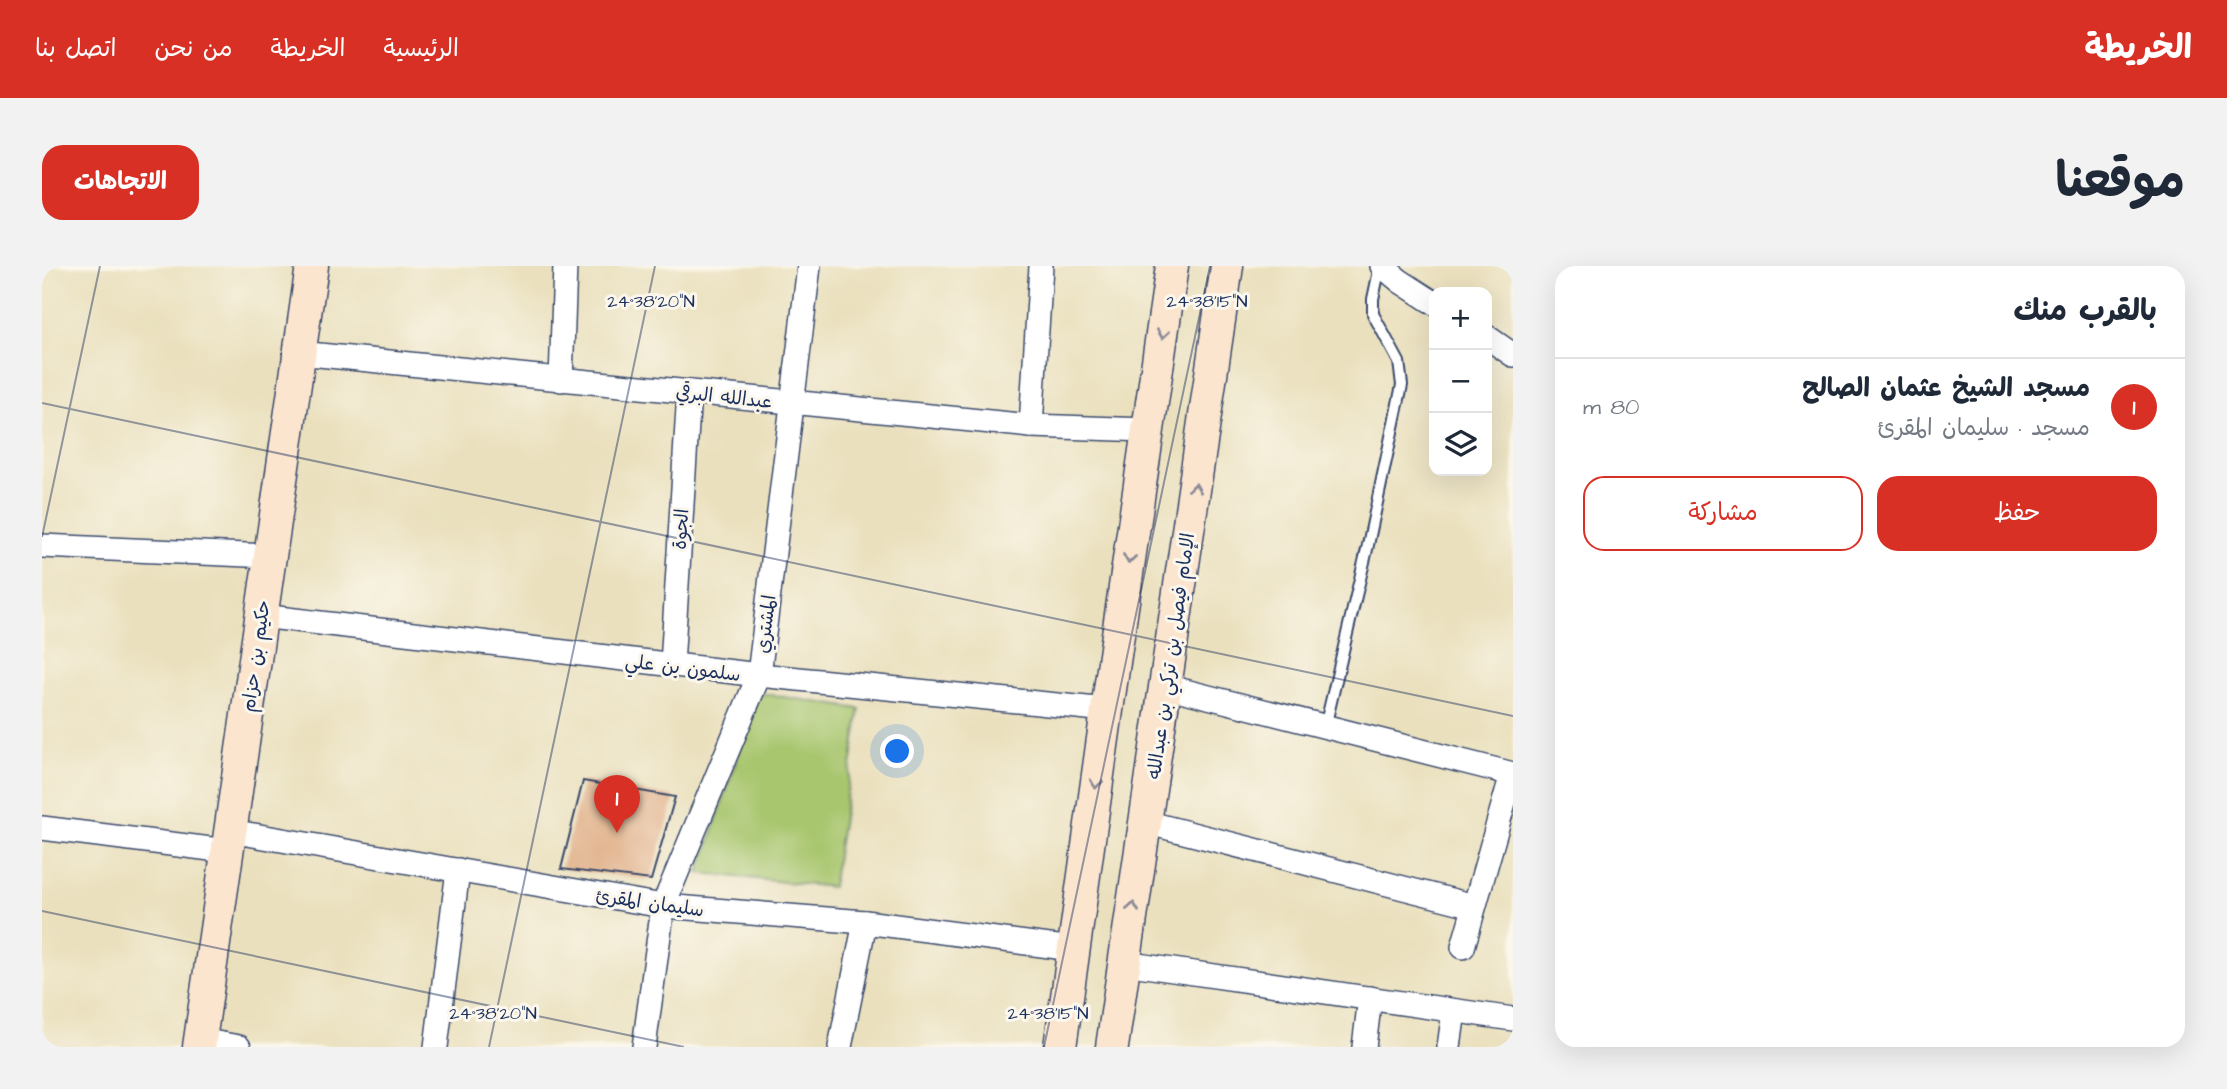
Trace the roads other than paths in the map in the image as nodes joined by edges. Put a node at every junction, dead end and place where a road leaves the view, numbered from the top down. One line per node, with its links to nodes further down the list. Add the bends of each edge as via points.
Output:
1 (312, 266): 10 (main road, حكيم بن حزام)
2 (565, 266): 12 (street)
3 (809, 266): 14 (street, المشتري)
4 (1041, 266): 15 (street)
5 (1172, 266): 16 (main road, one-way to 16)
6 (1227, 266): 22 (main road, الإمام فيصل بن تركي بن عبدالله, one-way to 6)
7 (1381, 266): 8 (street); 24 (lane, via 1373,314 1399,362 1402,385)
8 (1429, 300)
9 (1492, 340): 11 (street)
10 (299, 353): 12 (street, عبدالله البرقي); 18 (main road, حكيم بن حزام)
11 (1513, 355)
12 (561, 380): 13 (street, عبدالله البرقي)
13 (689, 392): 14 (street, عبدالله البرقي); 20 (street, الجوة)
14 (794, 402): 15 (street, عبدالله البرقي); 21 (street, المشتري)
15 (1031, 426): 16 (street, عبدالله البرقي)
16 (1149, 430): 23 (main road, one-way to 23)
17 (42, 546): 18 (street)
18 (270, 556): 19 (main road, حكيم بن حزام)
19 (261, 616): 20 (street, سلمون بن علي); 28 (main road, حكيم بن حزام)
20 (672, 665): 21 (street, سلمون بن علي)
21 (759, 675): 23 (street, سلمون بن علي); 30 (street, المشتري)
22 (1165, 686): 24 (street); 26 (main road, الإمام فيصل بن تركي بن عبدالله)
23 (1107, 710): 34 (main road, one-way to 34)
24 (1325, 727): 25 (street)
25 (1512, 774): 31 (street)
26 (1145, 822): 31 (street); 35 (main road, الإمام فيصل بن تركي بن عبدالله, one-way to 26)
27 (42, 828): 28 (street, سليمان المقرئ)
28 (229, 841): 29 (street, سليمان المقرئ); 39 (main road, حكيم بن حزام)
29 (458, 870): 30 (street, سليمان المقرئ); 41 (street)
30 (663, 906): 32 (street, سليمان المقرئ); 42 (street, المشتري)
31 (1474, 906): 33 (street)
32 (865, 922): 34 (street, سليمان المقرئ); 43 (street)
33 (1463, 947)
34 (1073, 949): 44 (main road)
35 (1124, 963): 36 (street); 45 (main road, الإمام فيصل بن تركي بن عبدالله)
36 (1370, 998): 37 (street); 46 (street)
37 (1454, 1011): 38 (street); 47 (street)
38 (1513, 1019)
39 (199, 1043): 40 (street)
40 (239, 1047)
41 (436, 1047)
42 (643, 1047)
43 (840, 1047)
44 (1060, 1047)
45 (1112, 1047)
46 (1364, 1047)
47 (1449, 1047)

